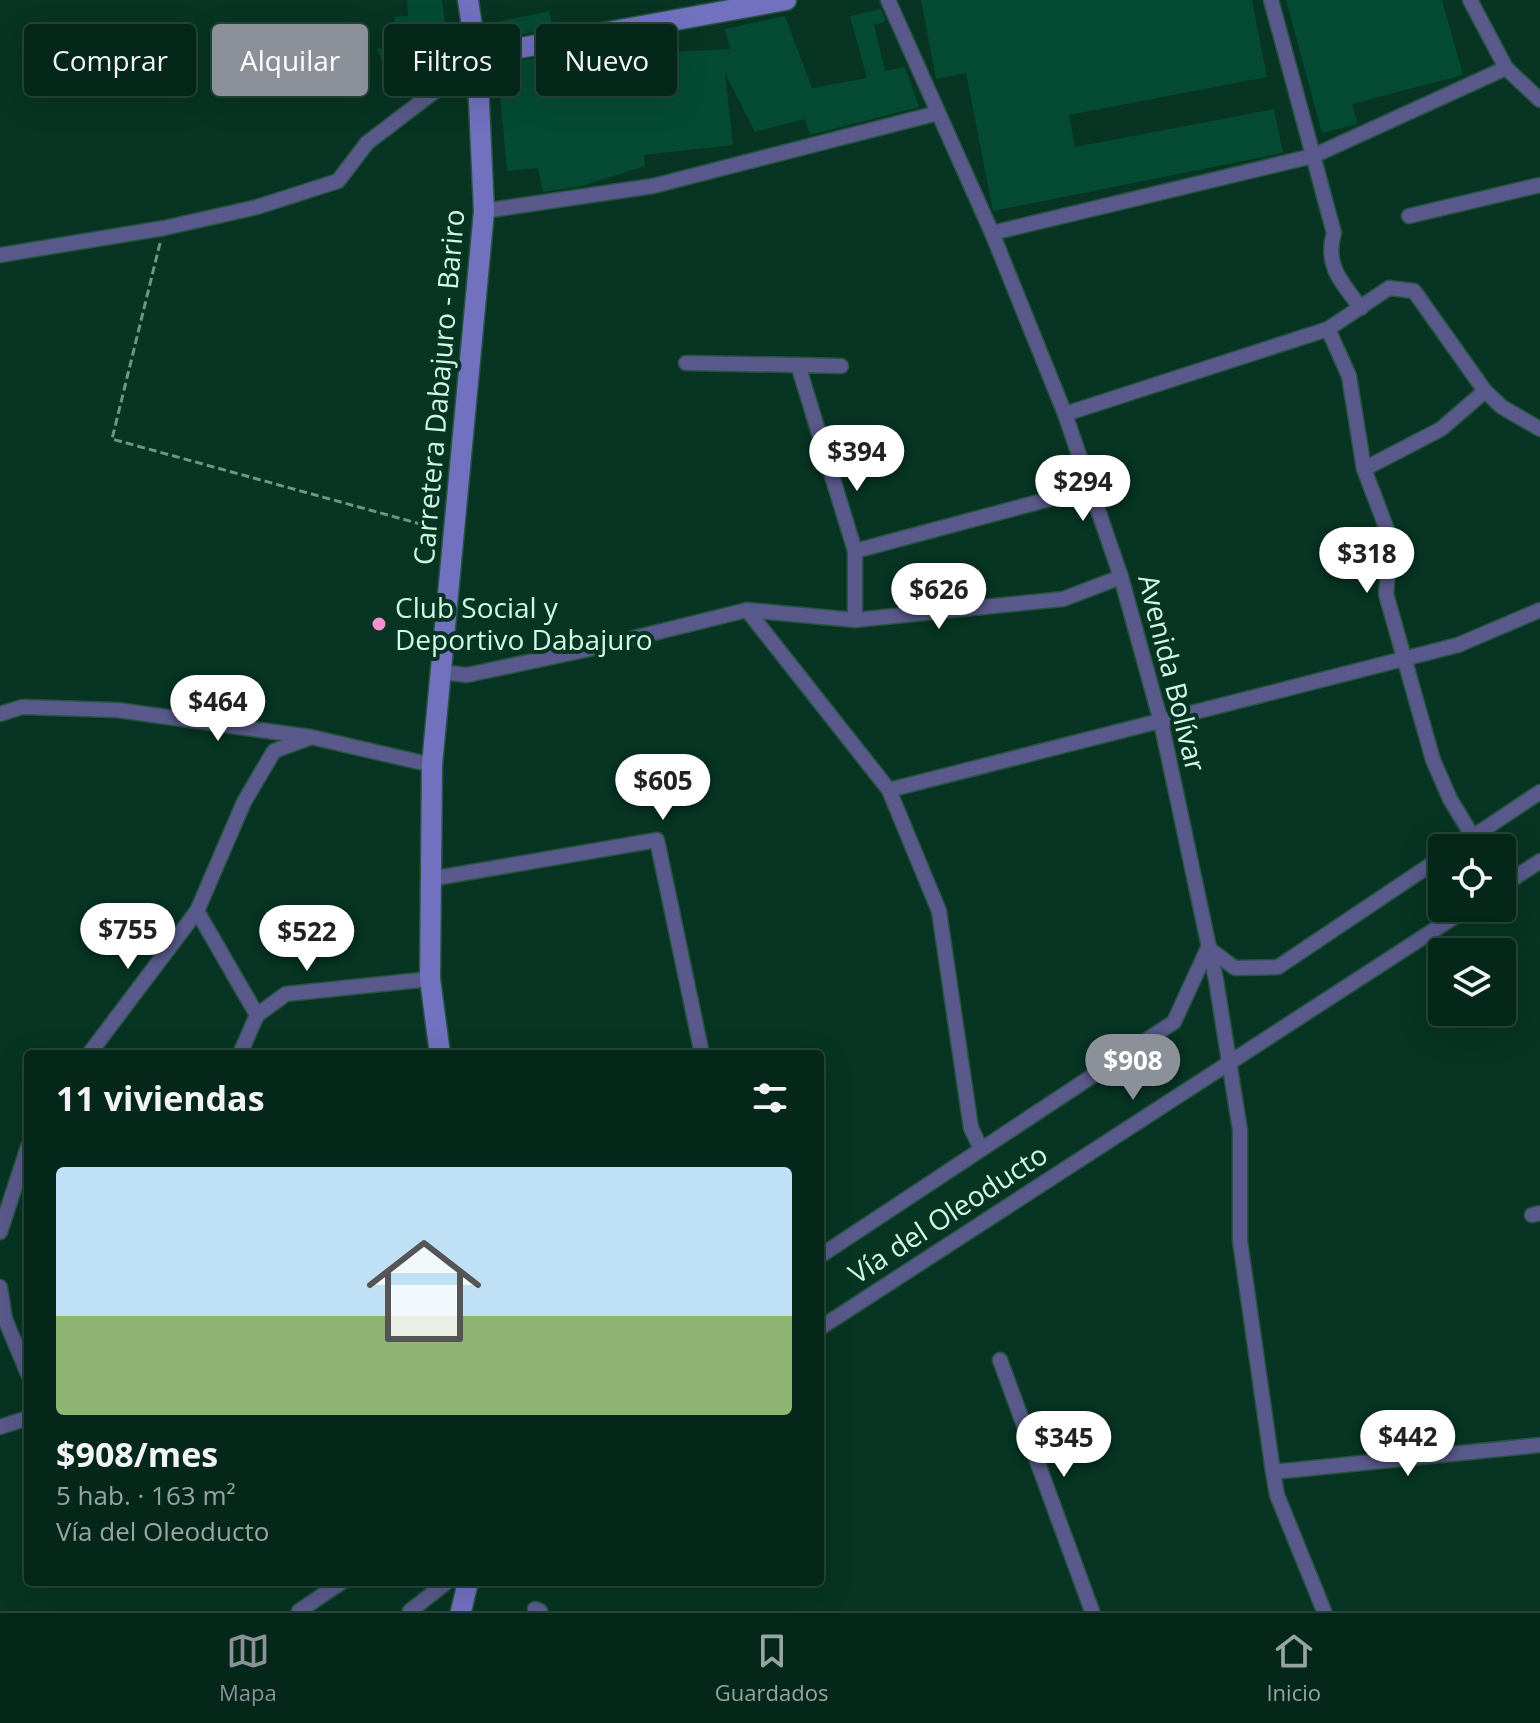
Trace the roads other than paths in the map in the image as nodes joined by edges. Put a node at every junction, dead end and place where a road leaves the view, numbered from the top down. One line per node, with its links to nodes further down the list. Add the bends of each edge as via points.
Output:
1 (468, 0): 6 (street, Carretera Dabajuro - Bariro)
2 (786, 0): 7 (street)
3 (888, 0): 12 (street, Avenida Bolívar)
4 (1271, 0): 13 (street)
5 (1470, 0): 8 (street)
6 (472, 24)
7 (520, 48)
8 (1506, 68): 11 (street); 13 (street)
9 (429, 96): 18 (street, via 367,143 338,181 164,228)
10 (479, 96): 15 (street, Carretera Dabajuro - Bariro)
11 (1540, 100)
12 (938, 113): 15 (street, via 653,186); 17 (street, Avenida Bolívar)
13 (1313, 156): 17 (street); 19 (street, via 1334,233 1328,250 1336,273)
14 (1540, 185): 16 (street)
15 (484, 211): 35 (street, Carretera Dabajuro - Bariro)
16 (1409, 216)
17 (992, 233): 25 (street, Avenida Bolívar)
18 (0, 255)
19 (1361, 308): 20 (street); 24 (street, via 1389,288 1414,291)
20 (1328, 329): 25 (street); 27 (street, via 1349,376)
21 (686, 363): 22 (street)
22 (798, 365): 23 (street); 29 (street)
23 (841, 366)
24 (1485, 391): 26 (street); 27 (street, via 1441,429)
25 (1065, 414): 28 (street, Avenida Bolívar)
26 (1540, 429)
27 (1364, 469): 34 (street, via 1391,540 1386,594)
28 (1091, 488): 29 (street); 30 (street, Avenida Bolívar)
29 (855, 551): 33 (street)
30 (1121, 577): 33 (street, via 1063,599); 39 (street, Avenida Bolívar)
31 (747, 610): 33 (street); 35 (street, via 467,675); 42 (street)
32 (1540, 610): 34 (street, via 1458,645)
33 (855, 620)
34 (1404, 659): 39 (street); 44 (street, via 1433,760)
35 (441, 672): 41 (street, Carretera Dabajuro - Bariro)
36 (0, 701): 37 (street)
37 (16, 709): 38 (street); 40 (street, via 117,710)
38 (0, 714)
39 (1161, 722): 42 (street); 52 (street, Avenida Bolívar)
40 (311, 737): 41 (street); 50 (street, via 274,751 244,802)
41 (432, 765): 49 (street, Carretera Dabajuro - Bariro)
42 (889, 790): 60 (street, via 939,911 971,1128)
43 (1540, 792): 45 (street)
44 (1471, 834)
45 (1477, 834)
46 (1540, 861): 48 (street)
47 (1428, 866): 52 (street, via 1278,967 1235,968)
48 (1516, 877)
49 (430, 879): 53 (street, Carretera Dabajuro - Bariro); 58 (street, via 657,840)
50 (197, 911): 54 (street); 55 (street)
51 (1446, 922): 59 (street, Vía del Oleoducto)
52 (1208, 948): 59 (street, Avenida Bolívar); 60 (street, via 1174,1022)
53 (430, 979): 54 (street, via 286,994); 57 (street, Carretera Dabajuro - Bariro)
54 (257, 1015): 56 (street)
55 (92, 1050)
56 (242, 1050)
57 (439, 1050)
58 (701, 1050)
59 (1229, 1062): 65 (street, Vía del Oleoducto); 71 (street, Avenida Bolívar, via 1240,1130 1240,1241)
60 (981, 1149): 63 (street)
61 (24, 1159): 62 (street)
62 (0, 1232)
63 (824, 1253)
64 (0, 1287): 67 (street, via 5,1319)
65 (824, 1325)
66 (1000, 1360): 78 (street)
67 (24, 1364)
68 (24, 1419): 69 (street)
69 (0, 1427)
70 (1540, 1445): 71 (street)
71 (1273, 1472): 79 (street, Avenida Bolívar, via 1277,1495)
72 (336, 1586): 75 (street)
73 (442, 1586): 76 (street)
74 (467, 1586): 77 (street)
75 (299, 1611)
76 (410, 1611)
77 (461, 1611)
78 (1092, 1611)
79 (1324, 1611)

